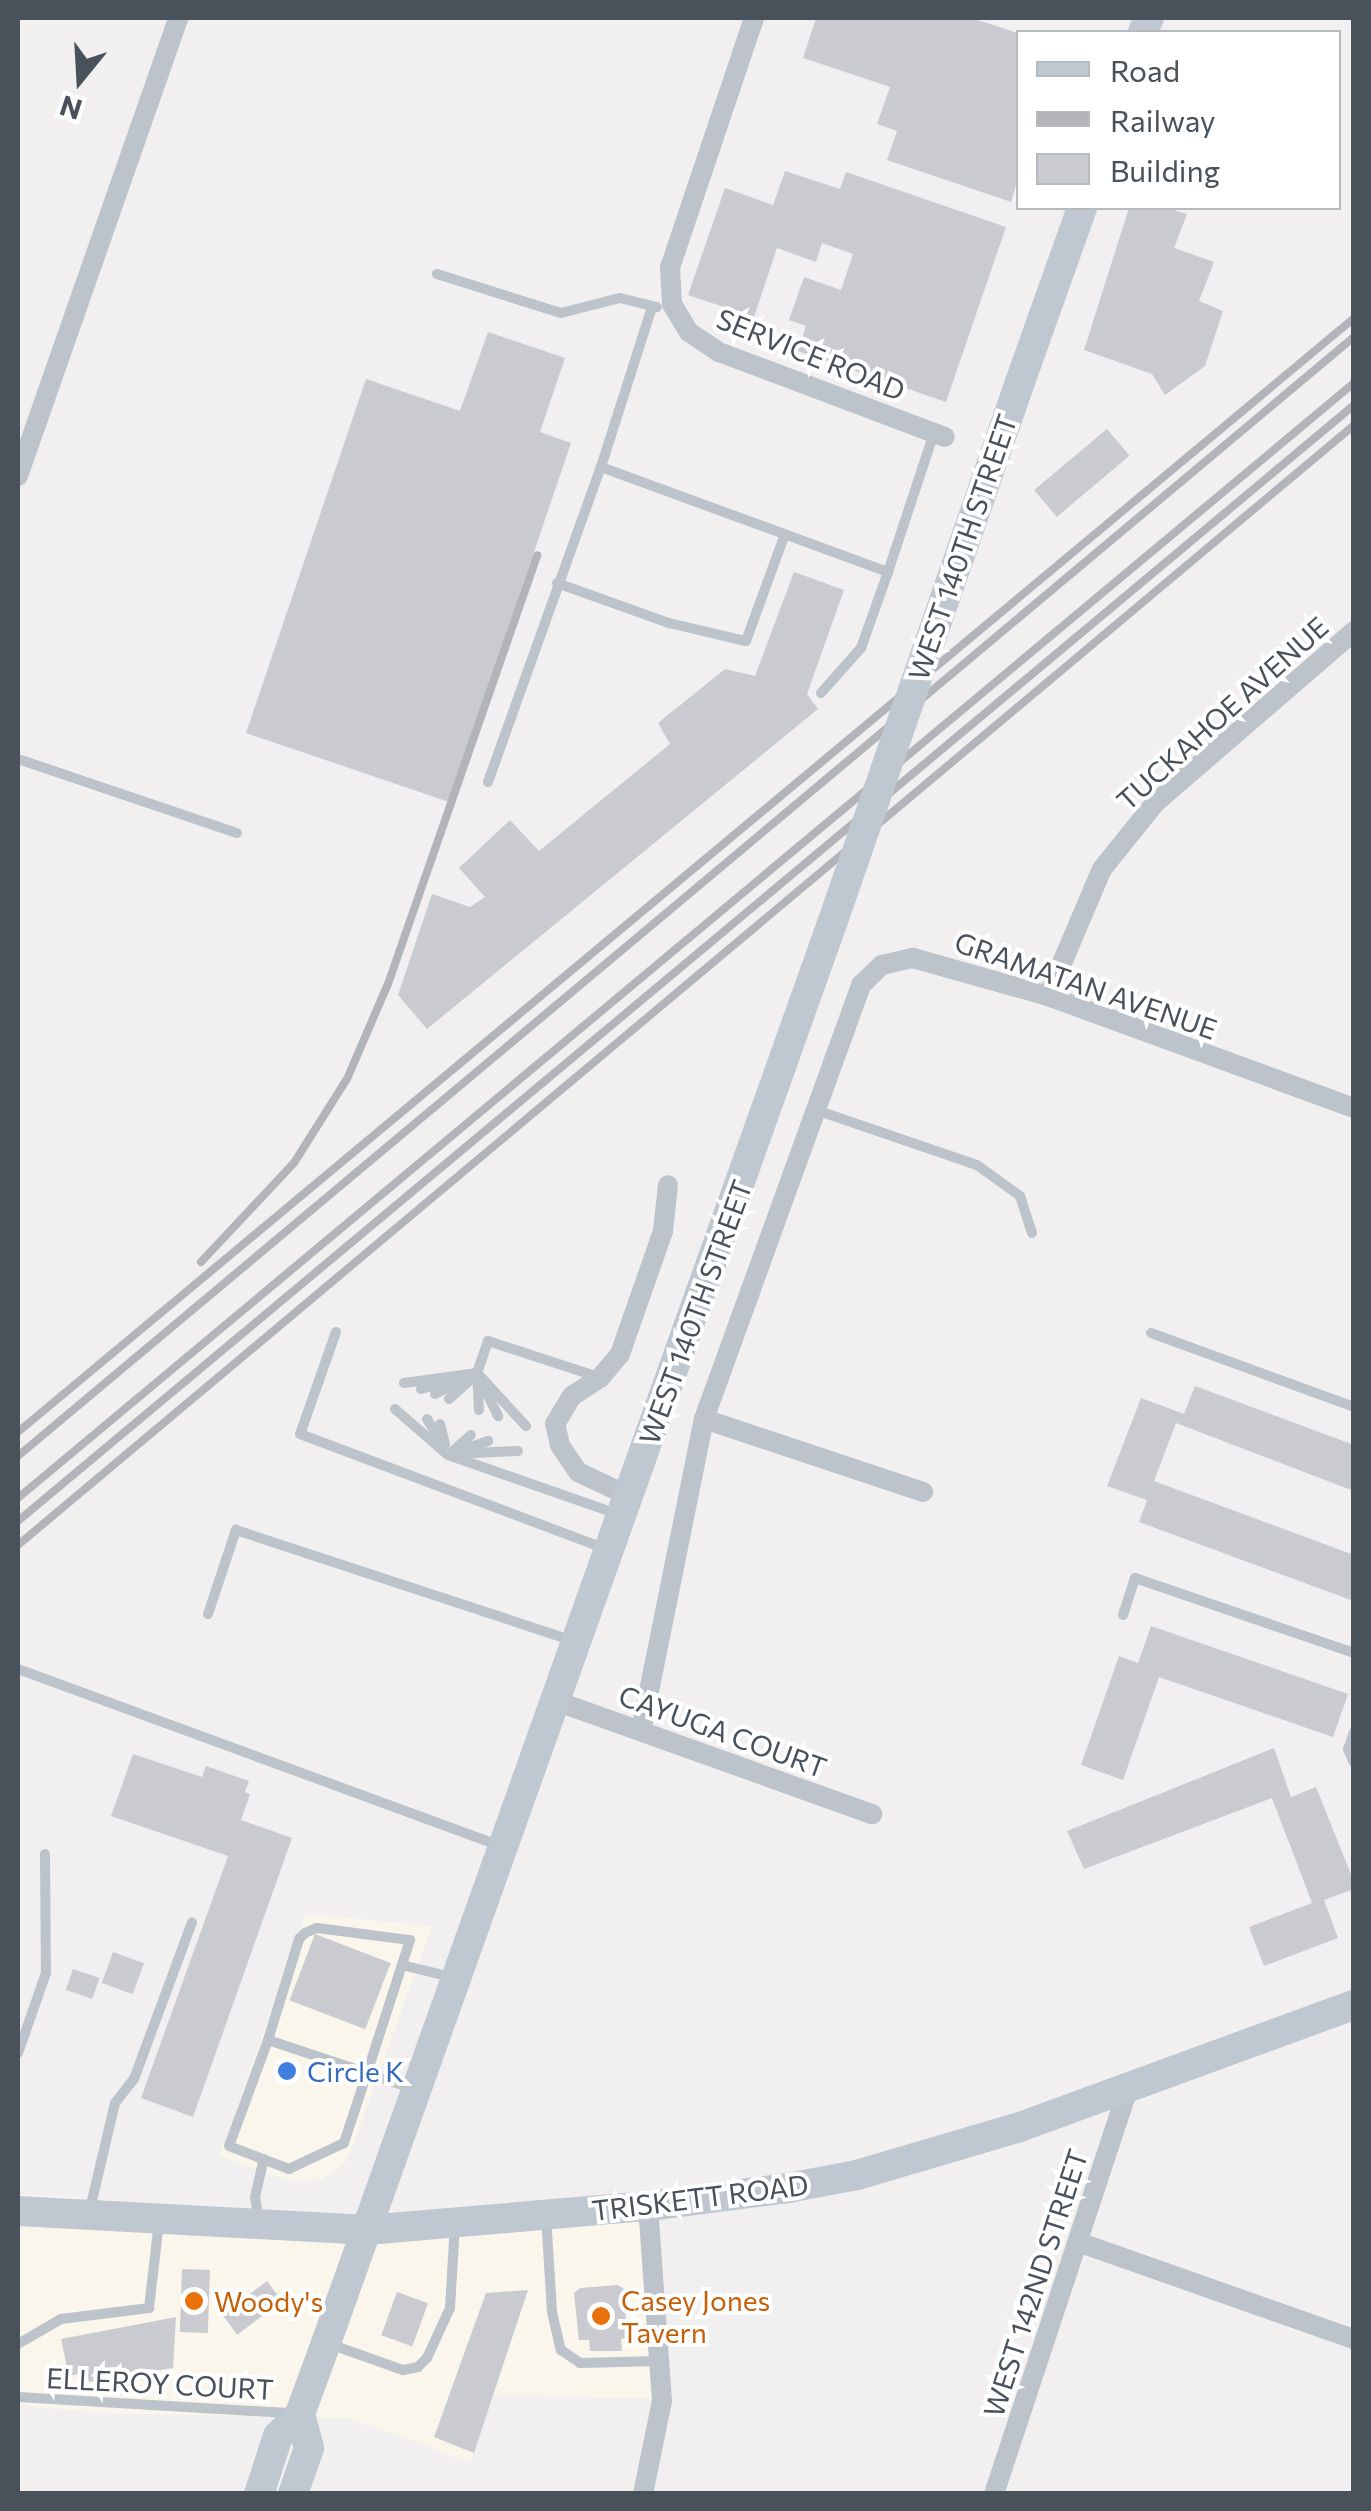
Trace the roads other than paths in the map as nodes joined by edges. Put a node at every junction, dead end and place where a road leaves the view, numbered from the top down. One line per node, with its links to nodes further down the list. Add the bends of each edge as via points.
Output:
1 (178, 18): 7 (street)
2 (754, 18): 5 (street)
3 (1081, 210): 47 (main road, WEST 140TH STREET, bridge)
4 (437, 274): 5 (lane, via 561,313 620,298)
5 (662, 306): 6 (street, SERVICE ROAD, via 719,352); 8 (lane)
6 (939, 436): 11 (lane)
7 (23, 445): 9 (street)
8 (601, 467): 10 (lane); 12 (lane)
9 (18, 476)
10 (785, 534): 11 (lane); 12 (lane, via 746,640 669,623)
11 (888, 572): 14 (lane, via 862,648)
12 (557, 583): 16 (lane)
13 (1354, 631): 18 (street, TUCKAHOE AVENUE, via 1156,804 1102,869)
14 (821, 693)
15 (18, 759): 17 (lane)
16 (488, 782)
17 (237, 833)
18 (1048, 996): 19 (street, GRAMATAN AVENUE); 20 (street, GRAMATAN AVENUE, via 913,958 882,965 861,985)
19 (1354, 1108)
20 (816, 1110): 22 (lane, via 977,1165 1020,1196); 37 (street, GRAMATAN AVENUE)
21 (668, 1185): 26 (street, via 663,1232 620,1354)
22 (1032, 1234)
23 (336, 1332): 48 (lane, via 300,1434)
24 (1152, 1334): 31 (lane)
25 (477, 1373): 26 (lane, via 488,1341); 27 (lane); 28 (lane); 29 (lane); 30 (lane); 33 (lane); 35 (lane); 38 (lane); 40 (lane)
26 (600, 1378): 47 (street, via 572,1396 554,1424 578,1472)
27 (404, 1383)
28 (421, 1390)
29 (434, 1394)
30 (449, 1399)
31 (1354, 1407)
32 (395, 1409): 45 (lane)
33 (479, 1410)
34 (412, 1415): 45 (lane)
35 (498, 1416)
36 (427, 1419): 45 (lane)
37 (704, 1419): 46 (street); 55 (street, GRAMATAN AVENUE)
38 (514, 1421)
39 (440, 1424): 45 (lane)
40 (526, 1426)
41 (470, 1435): 45 (lane)
42 (488, 1442): 45 (lane)
43 (505, 1447): 45 (lane)
44 (518, 1451): 45 (lane)
45 (448, 1454): 47 (lane)
46 (922, 1492)
47 (626, 1506): 48 (main road, WEST 140TH STREET)
48 (610, 1550): 51 (main road, WEST 140TH STREET)
49 (208, 1614): 51 (lane, via 236,1530)
50 (1123, 1615): 52 (lane, via 1135,1578)
51 (577, 1642): 54 (main road, WEST 140TH STREET)
52 (1354, 1653)
53 (18, 1670): 59 (lane)
54 (556, 1701): 55 (street, CAYUGA COURT); 59 (main road, WEST 140TH STREET)
55 (641, 1731): 58 (street, CAYUGA COURT)
56 (1354, 1732): 57 (lane, via 1348,1748)
57 (1354, 1763)
58 (872, 1814)
59 (504, 1847): 63 (main road, WEST 140TH STREET)
60 (45, 1854): 66 (lane, via 46,1972)
61 (192, 1922): 73 (lane, via 134,2079 115,2103)
62 (402, 1965): 63 (lane); 65 (lane, via 410,1940 318,1928 304,1933); 67 (lane)
63 (457, 1978): 69 (main road, WEST 140TH STREET)
64 (1354, 2005): 68 (main road, TRISKETT ROAD)
65 (268, 2040): 67 (lane); 70 (lane, via 229,2146)
66 (18, 2053)
67 (368, 2073): 69 (lane); 70 (lane, via 344,2143 289,2169)
68 (1128, 2089): 71 (main road, TRISKETT ROAD, via 857,2175); 79 (street, WEST 142ND STREET)
69 (417, 2090): 78 (main road, WEST 140TH STREET)
70 (264, 2159): 77 (lane, via 255,2197)
71 (648, 2206): 74 (main road, TRISKETT ROAD); 83 (street)
72 (18, 2211): 73 (main road, TRISKETT ROAD)
73 (88, 2215): 75 (main road, TRISKETT ROAD)
74 (546, 2215): 76 (main road, TRISKETT ROAD); 83 (lane, via 561,2350 580,2363)
75 (159, 2218): 77 (main road, TRISKETT ROAD); 82 (lane, via 149,2308 61,2319)
76 (454, 2223): 78 (main road, TRISKETT ROAD); 81 (lane, via 450,2308 428,2358 403,2370)
77 (260, 2224): 78 (main road, TRISKETT ROAD)
78 (367, 2230): 81 (main road, WEST 140TH STREET)
79 (1078, 2242): 80 (street); 89 (street, WEST 142ND STREET)
80 (1354, 2339)
81 (326, 2343): 85 (main road, WEST 140TH STREET)
82 (18, 2344)
83 (660, 2361): 88 (street, via 662,2401)
84 (18, 2397): 85 (lane, ELLEROY COURT)
85 (300, 2414): 86 (main road, WEST 140TH STREET, via 278,2436); 87 (main road, WEST 140TH STREET, via 309,2448)
86 (259, 2494)
87 (293, 2494)
88 (643, 2494)
89 (994, 2494)

